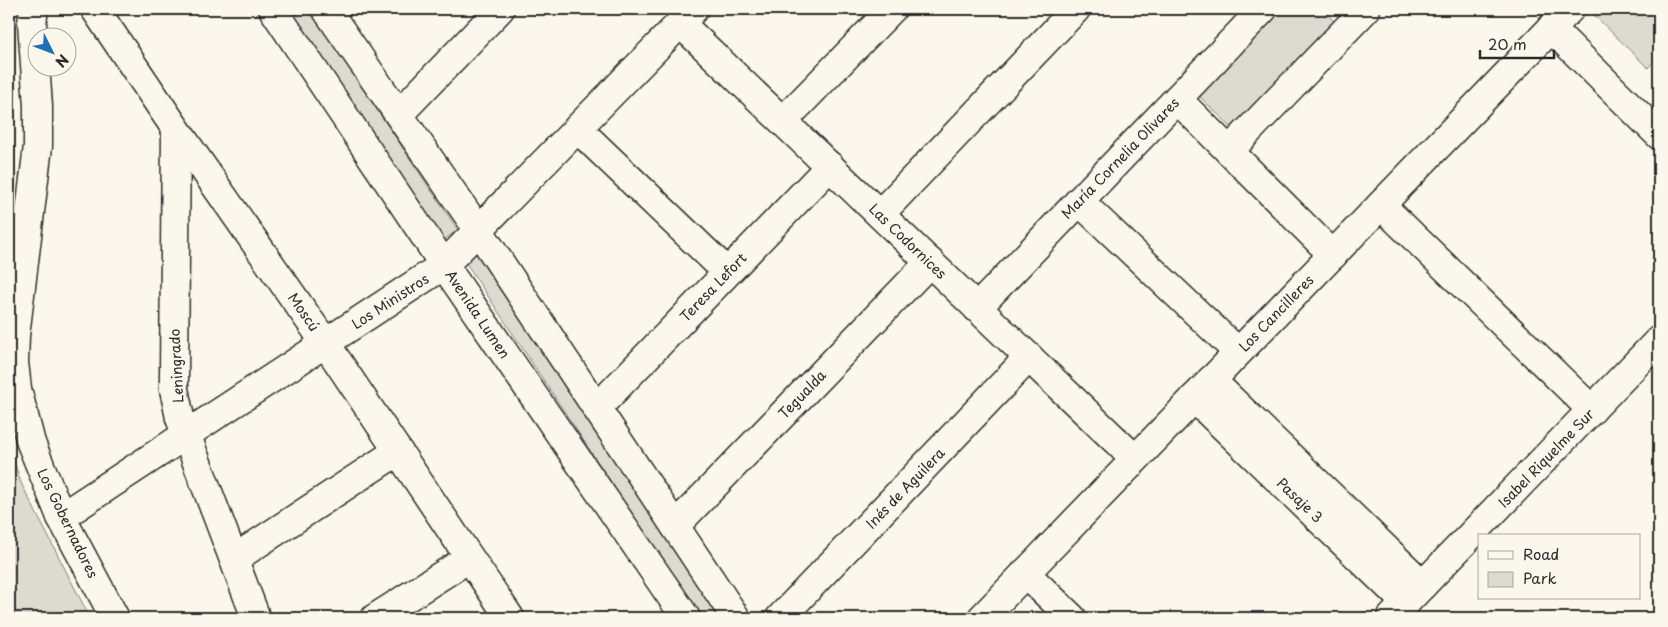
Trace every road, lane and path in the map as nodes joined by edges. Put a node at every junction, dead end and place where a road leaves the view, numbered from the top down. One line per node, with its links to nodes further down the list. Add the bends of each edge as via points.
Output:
1 (34, 9): 40 (street, Los Gobernadores, via 38,146 14,362 23,416)
2 (95, 9): 16 (street, Moscú)
3 (273, 9): 27 (street, Avenida Lumen)
4 (326, 9): 14 (street)
5 (500, 9): 14 (street)
6 (892, 9): 15 (street)
7 (1076, 9): 23 (street)
8 (1263, 9): 13 (street, María Cornelia Olivares)
9 (1570, 9): 12 (street, Los Cancilleres)
10 (1354, 13): 19 (street)
11 (687, 16): 15 (street, Las Codornices); 17 (street, Los Ministros)
12 (1551, 28): 18 (street); 22 (street, Los Cancilleres)
13 (1177, 99): 19 (street); 21 (street, María Cornelia Olivares)
14 (398, 114): 24 (street)
15 (783, 121): 20 (street, Las Codornices)
16 (176, 129): 31 (street, Moscú); 37 (street, Leningrado, via 174,374 176,404)
17 (578, 129): 24 (street, Los Ministros); 28 (street)
18 (1659, 135)
19 (1229, 151): 25 (street)
20 (830, 166): 23 (street, Las Codornices); 28 (street, Teresa Lefort)
21 (1079, 201): 29 (street, María Cornelia Olivares); 32 (street)
22 (1381, 205): 25 (street, Los Cancilleres); 36 (street)
23 (880, 214): 26 (street, Las Codornices)
24 (479, 231): 27 (street, Los Ministros); 35 (street)
25 (1333, 255): 32 (street, Los Cancilleres)
26 (930, 262): 29 (street, Las Codornices); 41 (street, Tegualda)
27 (444, 265): 31 (street, Los Ministros); 50 (street, Avenida Lumen)
28 (728, 272): 35 (street, Teresa Lefort)
29 (977, 308): 33 (street, Las Codornices)
30 (1659, 340): 36 (street, Isabel Riquelme Sur)
31 (326, 344): 37 (street, Los Ministros); 38 (street, Moscú)
32 (1238, 352): 34 (street, Los Cancilleres)
33 (1029, 358): 39 (street, Las Codornices); 52 (street, Inés de Aguilera)
34 (1202, 389): 39 (street, Los Cancilleres); 45 (street)
35 (596, 408): 41 (street)
36 (1592, 410): 45 (street, Isabel Riquelme Sur)
37 (187, 435): 40 (street, Los Ministros); 43 (street, Leningrado)
38 (398, 451): 42 (street, Moscú); 43 (street)
39 (1135, 459): 44 (street, Los Cancilleres)
40 (61, 517): 46 (street, Los Gobernadores)
41 (675, 526): 51 (street)
42 (469, 558): 48 (street); 49 (street, Moscú)
43 (234, 559): 47 (street, Leningrado)
44 (1025, 573): 53 (street, Los Cancilleres); 54 (street)
45 (1407, 602)
46 (115, 618)
47 (256, 618)
48 (375, 618)
49 (510, 618)
50 (686, 618)
51 (736, 618)
52 (780, 618)
53 (982, 618)
54 (1072, 618)

